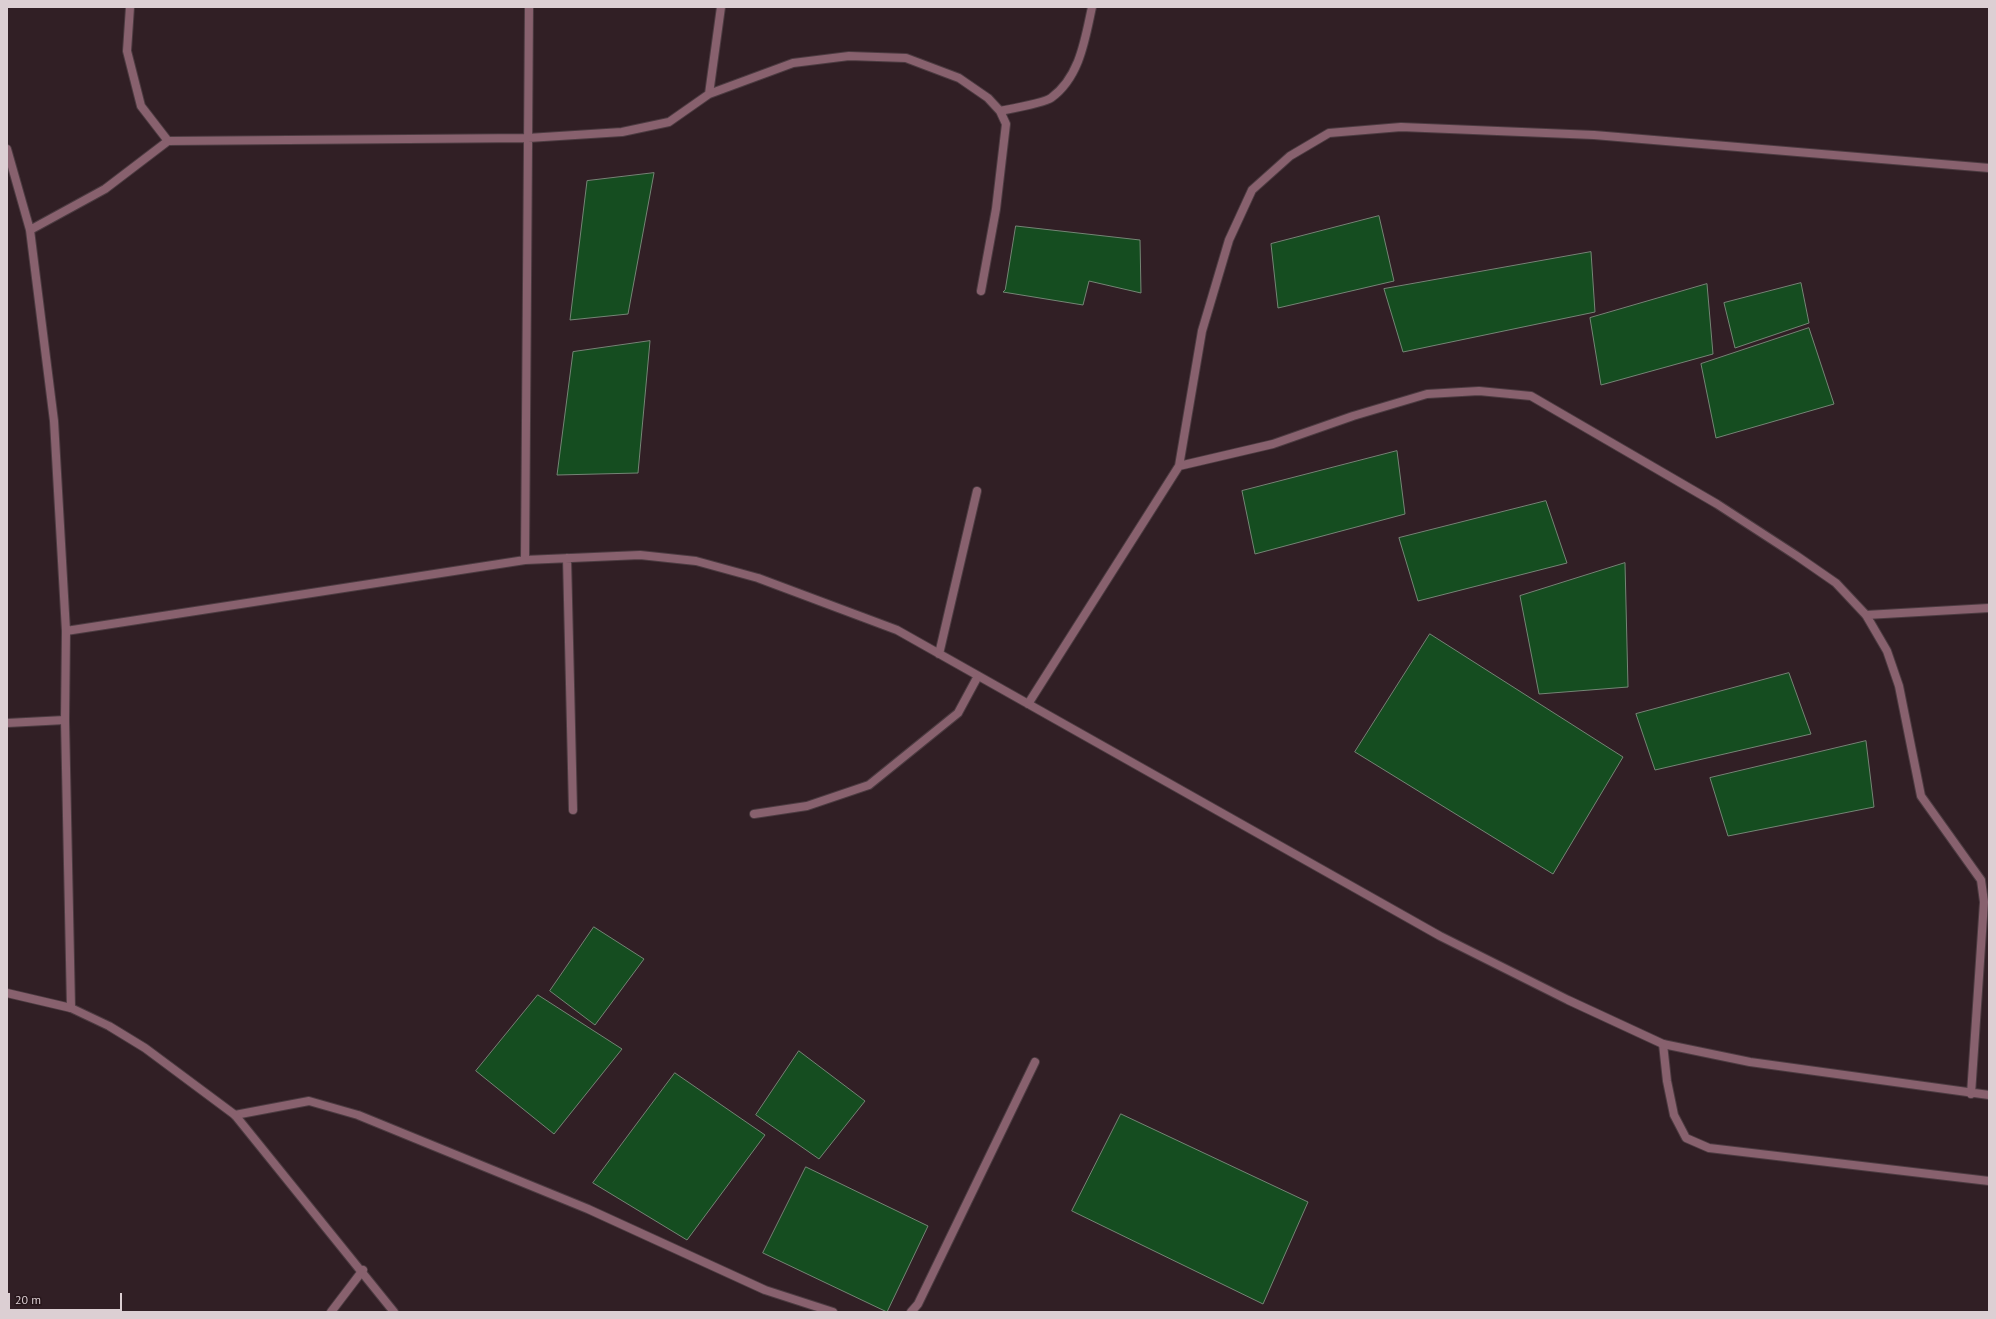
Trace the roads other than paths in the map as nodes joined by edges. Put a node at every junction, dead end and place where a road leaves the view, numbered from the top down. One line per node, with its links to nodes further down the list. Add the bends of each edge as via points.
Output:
1 (130, 7): 8 (street, via 127,51 141,106)
2 (529, 7): 7 (street)
3 (721, 7): 5 (street)
4 (1092, 7): 6 (street, via 1083,52 1067,81 1050,99)
5 (709, 94): 6 (street, via 793,63 849,56 906,58 959,78 988,98); 7 (street, via 669,122 622,132)
6 (1000, 111): 12 (street, via 1006,124 996,209)
7 (528, 138): 8 (street); 16 (street)
8 (168, 141): 11 (street, via 104,189)
9 (7, 149): 11 (street)
10 (1989, 168): 13 (street, via 1594,135 1401,127 1329,133 1290,156 1252,190 1228,240 1202,331)
11 (30, 230): 19 (street, via 54,422)
12 (981, 291)
13 (1179, 466): 18 (street, via 1273,444 1427,394 1479,391 1531,396 1717,504 1797,556 1836,583); 22 (street)
14 (977, 491): 20 (street)
15 (567, 558): 16 (street); 20 (street, via 640,555 696,561 758,578 896,630); 25 (street)
16 (525, 560): 19 (street)
17 (1989, 608): 18 (street)
18 (1866, 614): 31 (street, via 1887,651 1899,686 1921,796 1981,880 1984,902)
19 (66, 632): 23 (street)
20 (939, 654): 21 (street)
21 (978, 676): 22 (street); 26 (street, via 958,713 869,785 807,806)
22 (1028, 704): 29 (street, via 1440,936)
23 (65, 720): 24 (street); 28 (street)
24 (7, 724)
25 (573, 810)
26 (754, 814)
27 (7, 993): 28 (street)
28 (71, 1008): 33 (street, via 109,1026 145,1048)
29 (1663, 1044): 31 (street, via 1750,1062); 34 (street, via 1674,1115 1686,1138 1709,1148)
30 (1035, 1062): 39 (street, via 918,1304)
31 (1971, 1094): 32 (street)
32 (1989, 1095)
33 (235, 1115): 35 (street); 38 (street, via 309,1101 358,1115 588,1209 765,1290)
34 (1989, 1180)
35 (363, 1270): 36 (street); 37 (street)
36 (331, 1312)
37 (394, 1312)
38 (833, 1312)
39 (911, 1312)

